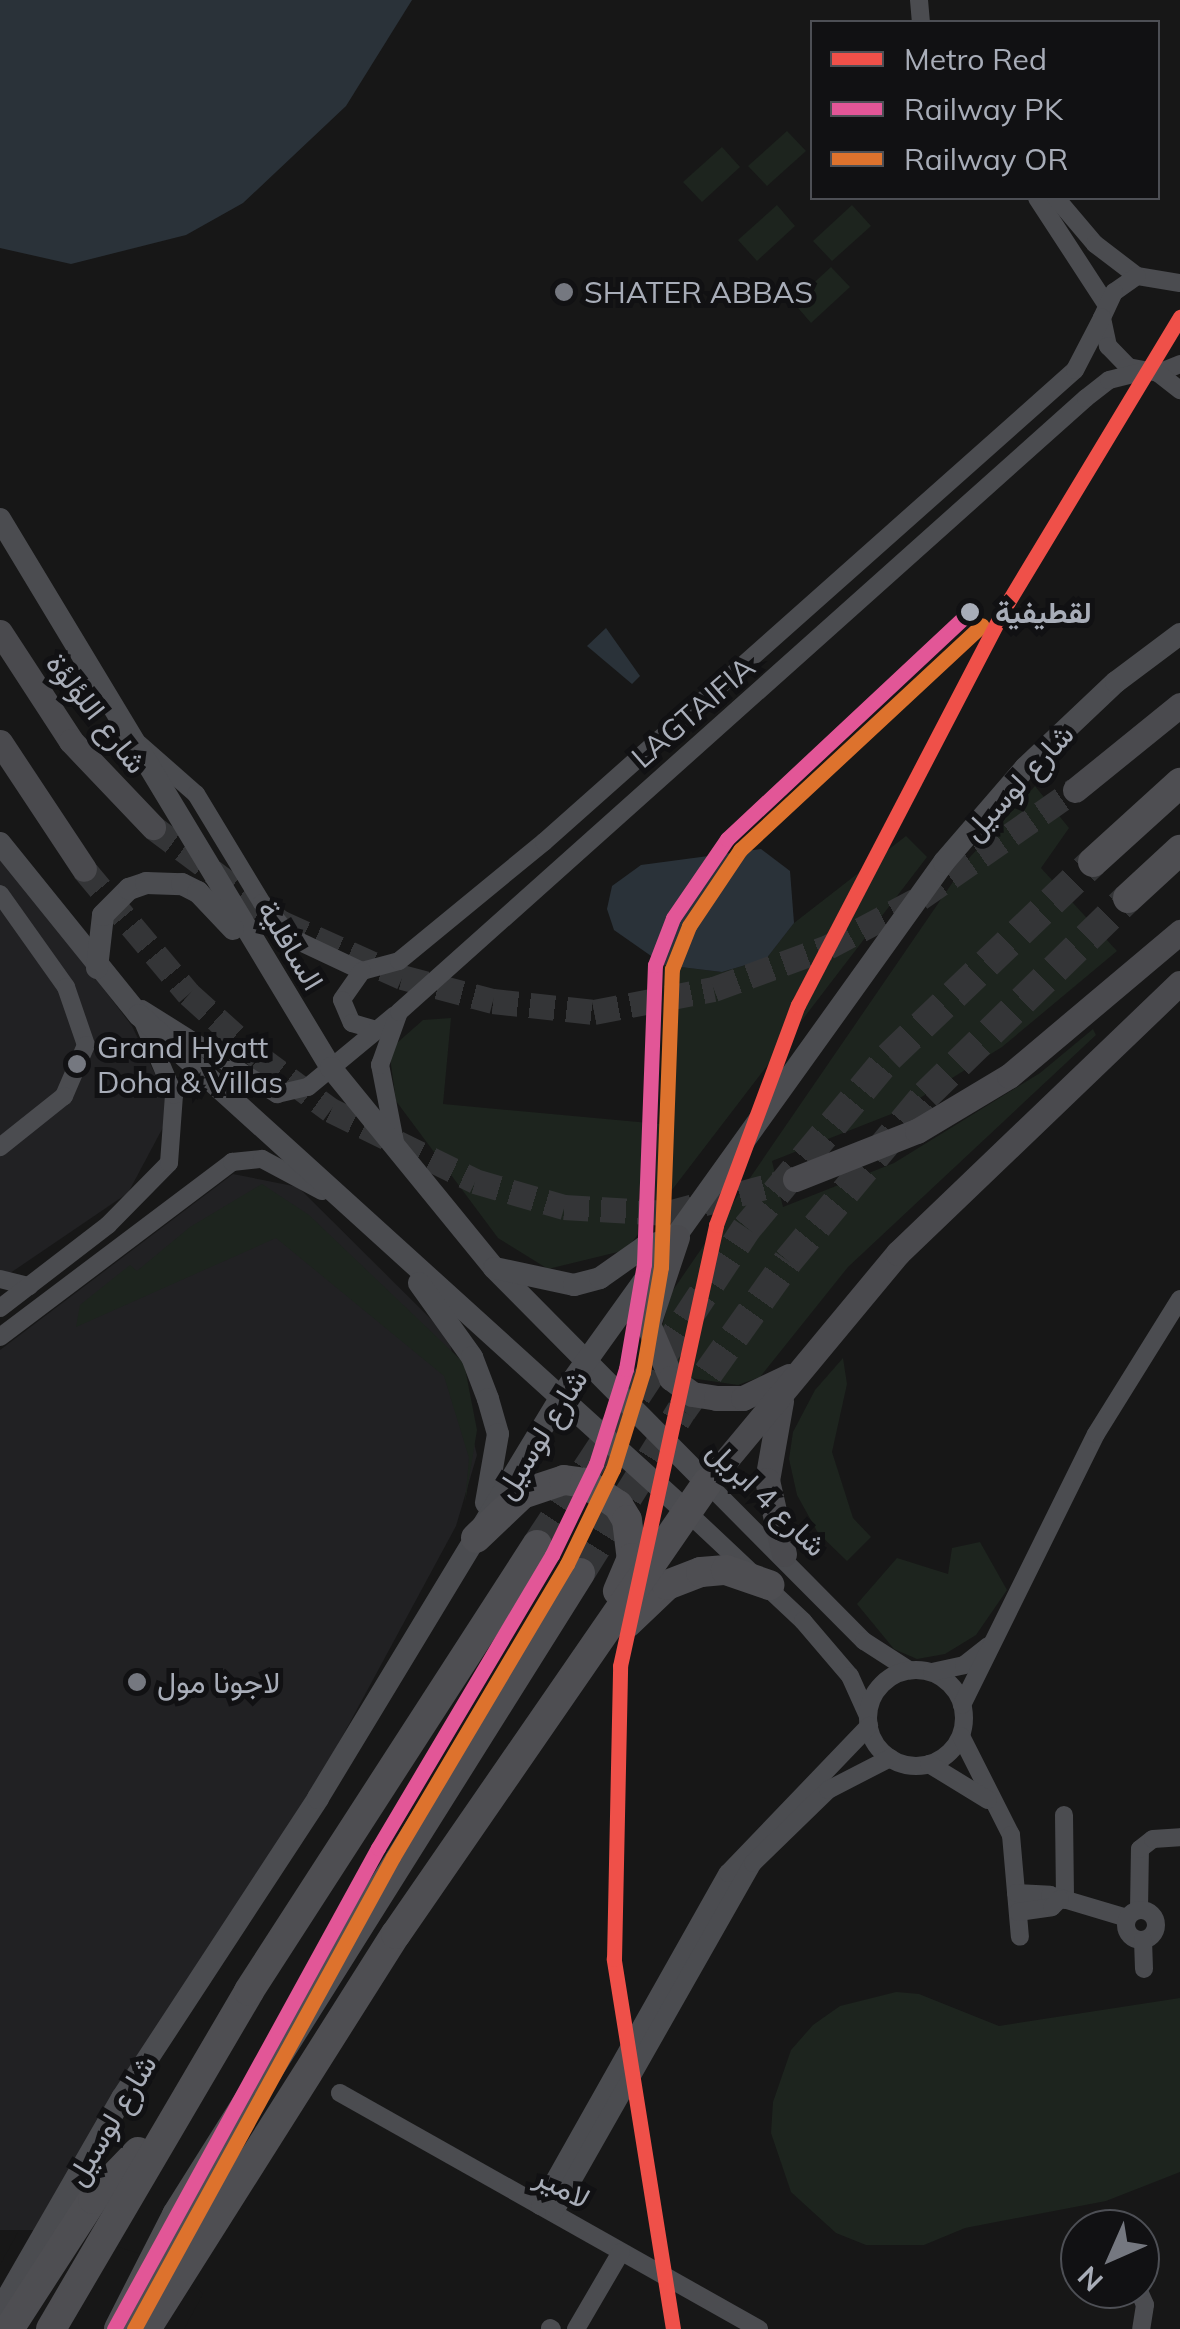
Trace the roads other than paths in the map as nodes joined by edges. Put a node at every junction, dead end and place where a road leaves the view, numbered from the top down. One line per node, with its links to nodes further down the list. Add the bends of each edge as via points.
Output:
1 (1039, 200): 5 (street)
2 (1058, 200): 4 (street, via 1095,244)
3 (1175, 274): 4 (street)
4 (1137, 276): 5 (street)
5 (1104, 311): 7 (street, via 1116,358); 26 (street, via 1075,370 426,944 399,962)
6 (1180, 364): 7 (street, LAGTAIFIA)
7 (1150, 372): 8 (street); 30 (street, LAGTAIFIA, via 1109,380 1086,398)
8 (1180, 390)
9 (0, 519): 13 (street, السافلية)
10 (0, 632): 17 (main road, شارع اللؤلؤة, via 71,741)
11 (1180, 634): 37 (street, شارع لوسيل, via 1116,682 1025,768 944,862)
12 (1180, 705): 16 (main road, شارع لوسيل)
13 (129, 736): 26 (street, via 196,794 274,920 312,951); 28 (street, السافلية)
14 (0, 742): 21 (main road)
15 (1180, 784): 20 (highway)
16 (1075, 790)
17 (153, 827)
18 (0, 843): 25 (street)
19 (1180, 850): 23 (highway)
20 (1093, 862)
21 (84, 870)
22 (0, 894): 33 (street, via 66,986 86,1045 64,1096)
23 (1128, 898)
24 (1180, 932): 35 (main road, via 1009,1076 917,1131)
25 (97, 968): 28 (street, via 103,915 129,889 164,881 182,884 212,904); 29 (street)
26 (362, 971): 31 (street, via 342,1000 352,1023)
27 (1180, 983): 46 (main road, via 898,1254)
28 (283, 990): 32 (street, السافلية)
29 (133, 1008): 32 (street, via 277,1094 308,1087); 36 (street); 41 (street, via 174,1096 168,1164 108,1226)
30 (399, 1012): 31 (street); 34 (street, LAGTAIFIA, via 380,1066)
31 (376, 1030): 32 (street)
32 (331, 1068): 34 (street, السافلية)
33 (0, 1147)
34 (397, 1152): 39 (street, السافلية)
35 (795, 1179)
36 (349, 1208): 38 (street); 44 (street, via 286,1168 262,1159 232,1162)
37 (677, 1236): 39 (street, via 644,1246 600,1278 574,1284); 45 (street, شارع لوسيل); 46 (main road, via 648,1324 671,1378 692,1394 743,1398)
38 (397, 1252): 47 (street); 50 (street, via 472,1358 498,1434)
39 (494, 1268): 45 (street, السافلية)
40 (0, 1279): 41 (street)
41 (29, 1286): 43 (street)
42 (1180, 1300): 55 (street, via 1096,1434)
43 (0, 1308)
44 (0, 1337)
45 (585, 1363): 47 (street, شارع لوسيل); 48 (street, شارع 4 ابريل)
46 (794, 1374): 48 (main road); 52 (main road, via 768,1452 770,1505)
47 (562, 1395): 49 (street, شارع 4 ابريل); 50 (street, شارع لوسيل)
48 (708, 1482): 49 (highway); 52 (street, شارع 4 ابريل)
49 (686, 1511): 54 (street, شارع 4 ابريل); 60 (highway)
50 (476, 1538): 60 (highway, via 504,1507 542,1484 585,1483 618,1505 632,1558); 76 (street, شارع لوسيل)
51 (537, 1545): 76 (highway, شارع لوسيل, via 160,2136)
52 (784, 1554): 56 (street, شارع 4 ابريل)
53 (580, 1574): 82 (highway, via 177,2216)
54 (769, 1585): 57 (street, شارع 4 ابريل); 60 (highway, via 726,1570 684,1577 653,1596)
55 (998, 1635): 59 (street, via 964,1665); 61 (street)
56 (864, 1641): 57 (street); 58 (street, شارع 4 ابريل)
57 (840, 1664): 62 (street, شارع 4 ابريل)
58 (909, 1670): 59 (street); 62 (street, via 883,1683)
59 (930, 1672): 61 (street, via 950,1684)
60 (574, 1673): 83 (highway, via 396,1934)
61 (962, 1705): 63 (street)
62 (868, 1721): 64 (street); 68 (street)
63 (960, 1736): 65 (street); 67 (street)
64 (890, 1758): 65 (street); 68 (street)
65 (929, 1764): 67 (street, via 970,1785)
66 (1064, 1815): 70 (street)
67 (1000, 1816): 71 (street, via 1011,1836)
68 (783, 1820): 77 (street, via 648,2027)
69 (1180, 1837): 72 (street, via 1153,1839 1140,1849)
70 (1062, 1899): 71 (street, via 1052,1907); 72 (street)
71 (1017, 1903): 73 (street)
72 (1133, 1914): 74 (street, via 1128,1934 1143,1940)
73 (1020, 1937)
74 (1144, 1970)
75 (340, 2094): 77 (street, لامير)
76 (94, 2199): 79 (street, شارع لوسيل); 80 (highway); 81 (highway, شارع لوسيل)
77 (546, 2209): 78 (street, لامير)
78 (621, 2252): 84 (street); 85 (street, لامير)
79 (0, 2310)
80 (8, 2329)
81 (50, 2329)
82 (118, 2329)
83 (146, 2329)
84 (576, 2329)
85 (759, 2329)

